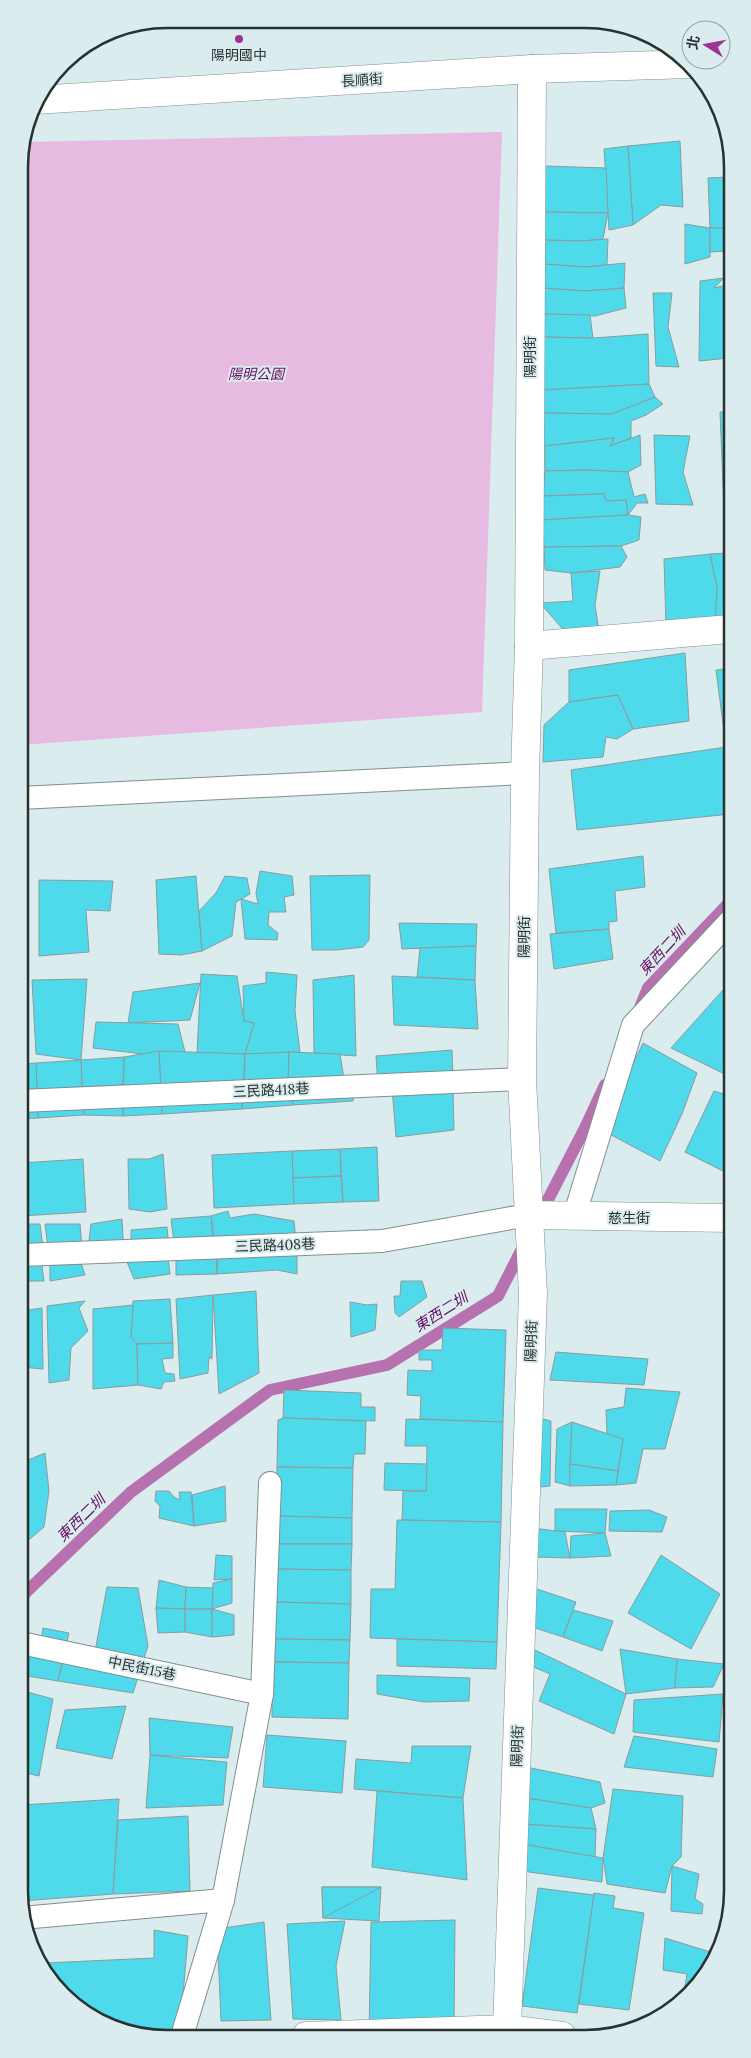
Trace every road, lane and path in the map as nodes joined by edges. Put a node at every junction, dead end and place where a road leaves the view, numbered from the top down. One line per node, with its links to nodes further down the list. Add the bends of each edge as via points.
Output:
1 (679, 64): 2 (street, 長順街)
2 (532, 69): 3 (street, 長順街); 5 (street, 陽明街)
3 (45, 99)
4 (724, 630): 5 (street)
5 (528, 646): 6 (street, 陽明街)
6 (525, 773): 7 (lane); 9 (street, 陽明街)
7 (28, 798)
8 (724, 927): 12 (lane, via 633,1025)
9 (522, 1078): 10 (lane, 三民路418巷); 11 (street, 陽明街)
10 (28, 1100)
11 (528, 1216): 12 (street, 慈生街); 14 (lane, 三民路408巷, via 382,1241); 21 (street, 陽明街, via 533,1294)
12 (574, 1217): 13 (street, 慈生街)
13 (723, 1218)
14 (28, 1255)
15 (270, 1482): 17 (lane)
16 (28, 1644): 17 (lane, 中民街15巷)
17 (262, 1694): 18 (lane)
18 (224, 1900): 19 (lane); 20 (lane)
19 (30, 1917)
20 (184, 2030)
21 (505, 2030)

